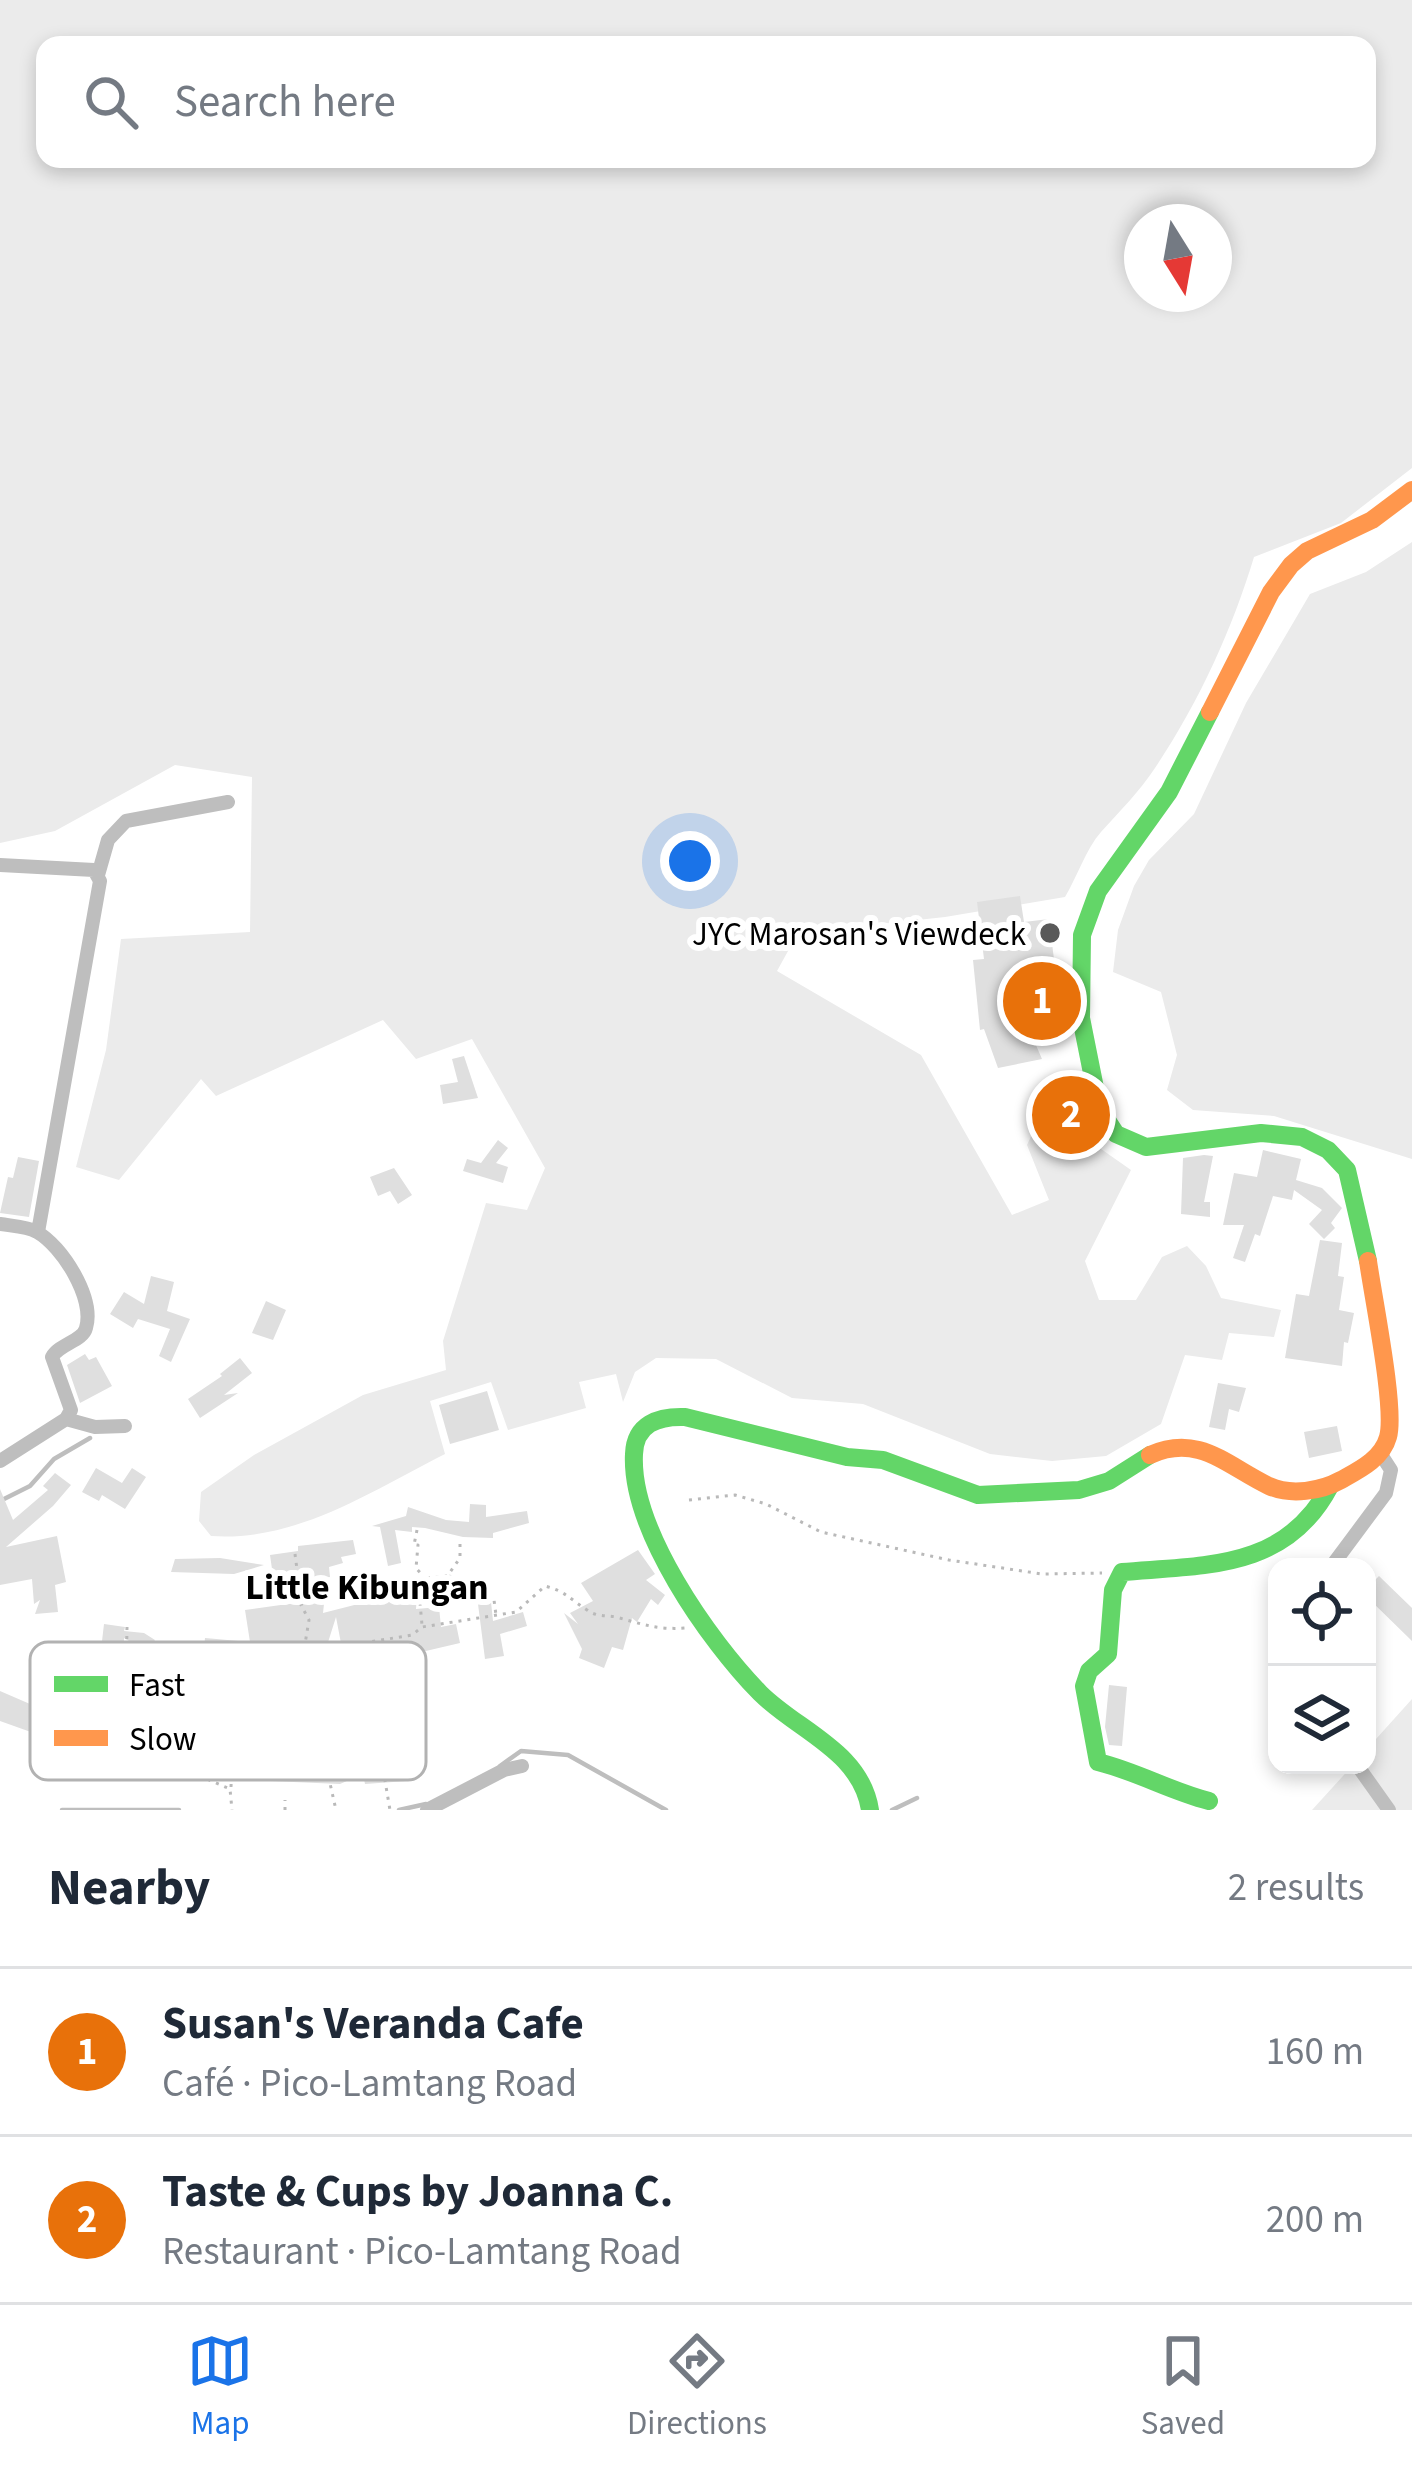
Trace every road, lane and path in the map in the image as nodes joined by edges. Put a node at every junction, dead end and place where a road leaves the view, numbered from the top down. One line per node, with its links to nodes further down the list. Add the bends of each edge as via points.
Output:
1 (1412, 490): 9 (main road, via 1307,551 1271,592 1169,792 1098,891 1082,935 1079,985 1099,1108 1116,1135 1146,1147 1261,1133 1302,1137 1347,1169 1380,1329 1389,1435)
2 (228, 802): 4 (street, via 126,820 108,840)
3 (0, 865): 4 (street, via 70,866)
4 (98, 875): 6 (street)
5 (0, 1224): 6 (street)
6 (38, 1232): 7 (street, via 84,1292 86,1331 52,1358)
7 (66, 1419): 8 (street); 10 (street)
8 (125, 1426)
9 (1380, 1453): 11 (main road); 16 (street, via 1391,1470 1385,1493)
10 (0, 1461)
11 (1330, 1486): 17 (main road, via 1322,1509 1278,1549); 21 (main road, via 1274,1489 1213,1453 1175,1446 1079,1490 978,1495 883,1460 658,1418 635,1439 638,1495)
12 (689, 1500): 17 (path, via 734,1495 821,1532 949,1560 1042,1574)
13 (417, 1530): 19 (path, via 416,1568)
14 (460, 1544): 18 (path)
15 (295, 1554): 25 (path, via 307,1592)
16 (1338, 1558)
17 (1122, 1572): 33 (main road, via 1108,1654 1084,1686 1098,1762)
18 (448, 1575): 19 (path); 20 (path, via 474,1597 494,1600)
19 (425, 1578): 22 (path)
20 (496, 1617): 21 (path, via 516,1612 544,1586 568,1592 602,1617 652,1630); 22 (path)
21 (703, 1620): 37 (main road, via 761,1694 845,1758 865,1781)
22 (422, 1627): 26 (path)
23 (127, 1628): 24 (path)
24 (127, 1642)
25 (305, 1642)
26 (373, 1642)
27 (522, 1766): 36 (street)
28 (1363, 1774): 38 (street)
29 (209, 1780): 32 (path)
30 (233, 1780): 32 (path)
31 (384, 1780): 35 (path)
32 (230, 1789): 34 (path)
33 (1209, 1801)
34 (232, 1807)
35 (389, 1810)
36 (427, 1810)
37 (870, 1810)
38 (1389, 1810)

